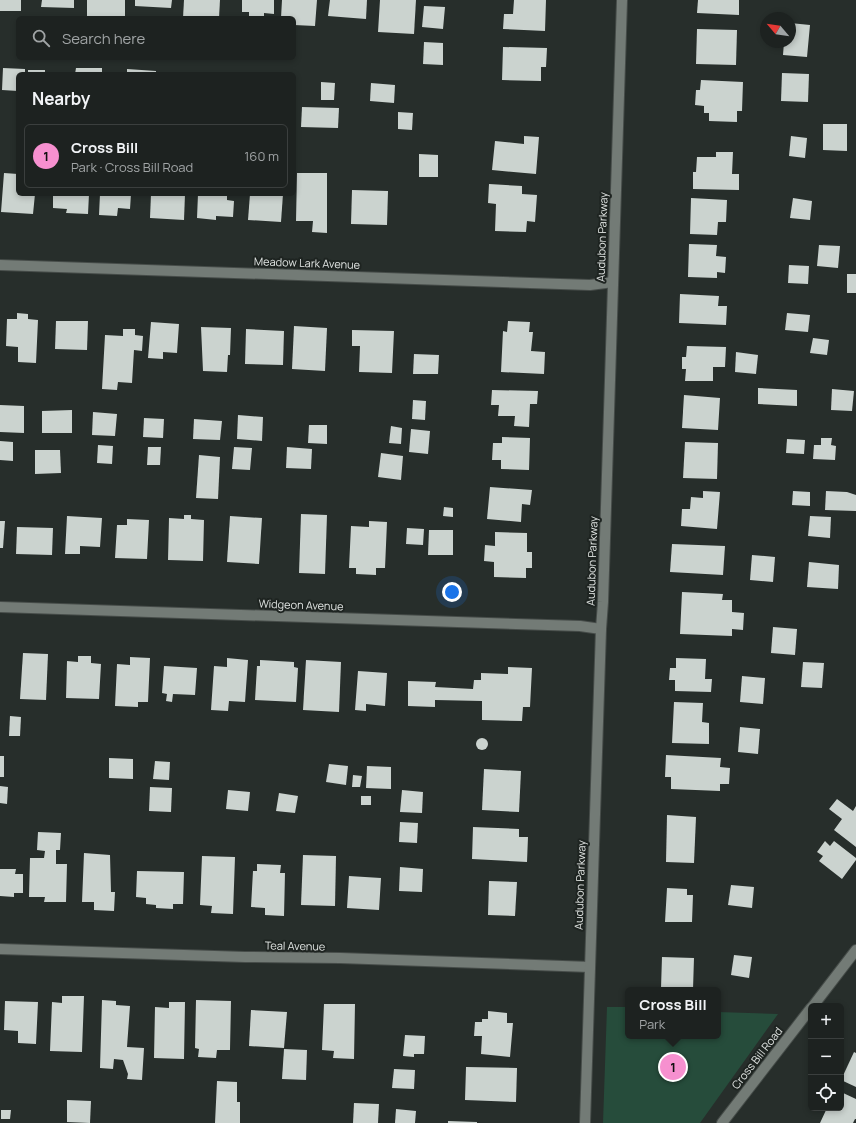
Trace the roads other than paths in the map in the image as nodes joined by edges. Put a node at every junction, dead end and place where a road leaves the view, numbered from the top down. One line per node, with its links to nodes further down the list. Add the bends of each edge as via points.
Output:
1 (622, 0): 3 (street, Audubon Parkway)
2 (0, 265): 3 (street, Meadow Lark Avenue, via 582,285)
3 (613, 282): 5 (street, Audubon Parkway)
4 (0, 607): 5 (street, Widgeon Avenue, via 580,626)
5 (601, 629): 8 (street, Audubon Parkway)
6 (0, 949): 8 (street, Teal Avenue)
7 (856, 950): 9 (street, Cross Bill Road)
8 (590, 968): 11 (street, Audubon Parkway)
9 (815, 1003)
10 (808, 1012): 12 (street, Cross Bill Road)
11 (585, 1123)
12 (722, 1123)

